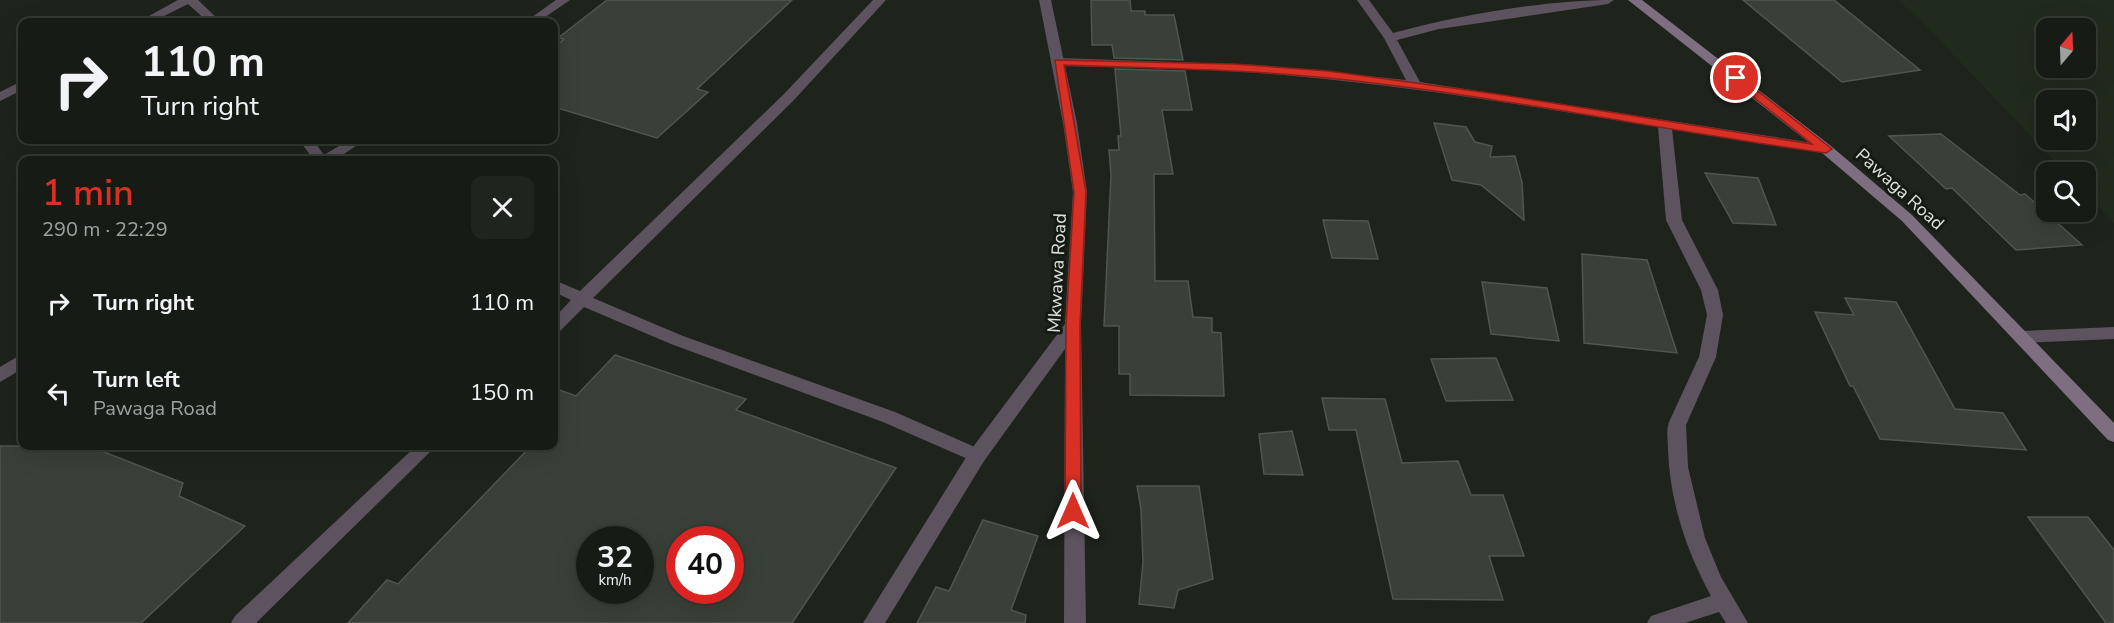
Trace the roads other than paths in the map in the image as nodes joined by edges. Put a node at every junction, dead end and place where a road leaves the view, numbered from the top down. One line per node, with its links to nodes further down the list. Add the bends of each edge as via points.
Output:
1 (189, 0): 8 (street); 9 (street)
2 (564, 0): 10 (street)
3 (880, 0): 21 (street, via 780,106)
4 (1045, 0): 12 (street, Mkwawa Road)
5 (1363, 0): 11 (street)
6 (1608, 0): 11 (street, via 1438,25)
7 (1634, 0): 18 (main road, Pawaga Road)
8 (152, 18)
9 (211, 18)
10 (537, 18)
11 (1390, 38): 13 (street)
12 (1058, 62): 13 (street, via 1234,68); 23 (street, Mkwawa Road, via 1080,192)
13 (1416, 87): 16 (street)
14 (18, 88): 15 (street)
15 (0, 97)
16 (1665, 125): 18 (street); 31 (street, via 1674,219 1712,297 1715,316 1709,353 1676,425 1677,468 1695,538)
17 (352, 144): 19 (street)
18 (1826, 149): 25 (main road, Pawaga Road, via 1907,218)
19 (332, 156)
20 (558, 287): 21 (street)
21 (582, 301): 22 (street); 30 (street, via 738,364 889,417)
22 (558, 323)
23 (1073, 325): 30 (street); 34 (street, Mkwawa Road)
24 (2114, 333): 25 (street)
25 (2023, 337): 28 (main road, Pawaga Road)
26 (18, 363): 27 (street)
27 (0, 376)
28 (2114, 435)
29 (423, 450): 32 (street)
30 (977, 456): 33 (street)
31 (1723, 601): 35 (street); 36 (street)
32 (242, 623)
33 (874, 623)
34 (1075, 623)
35 (1658, 623)
36 (1737, 623)

